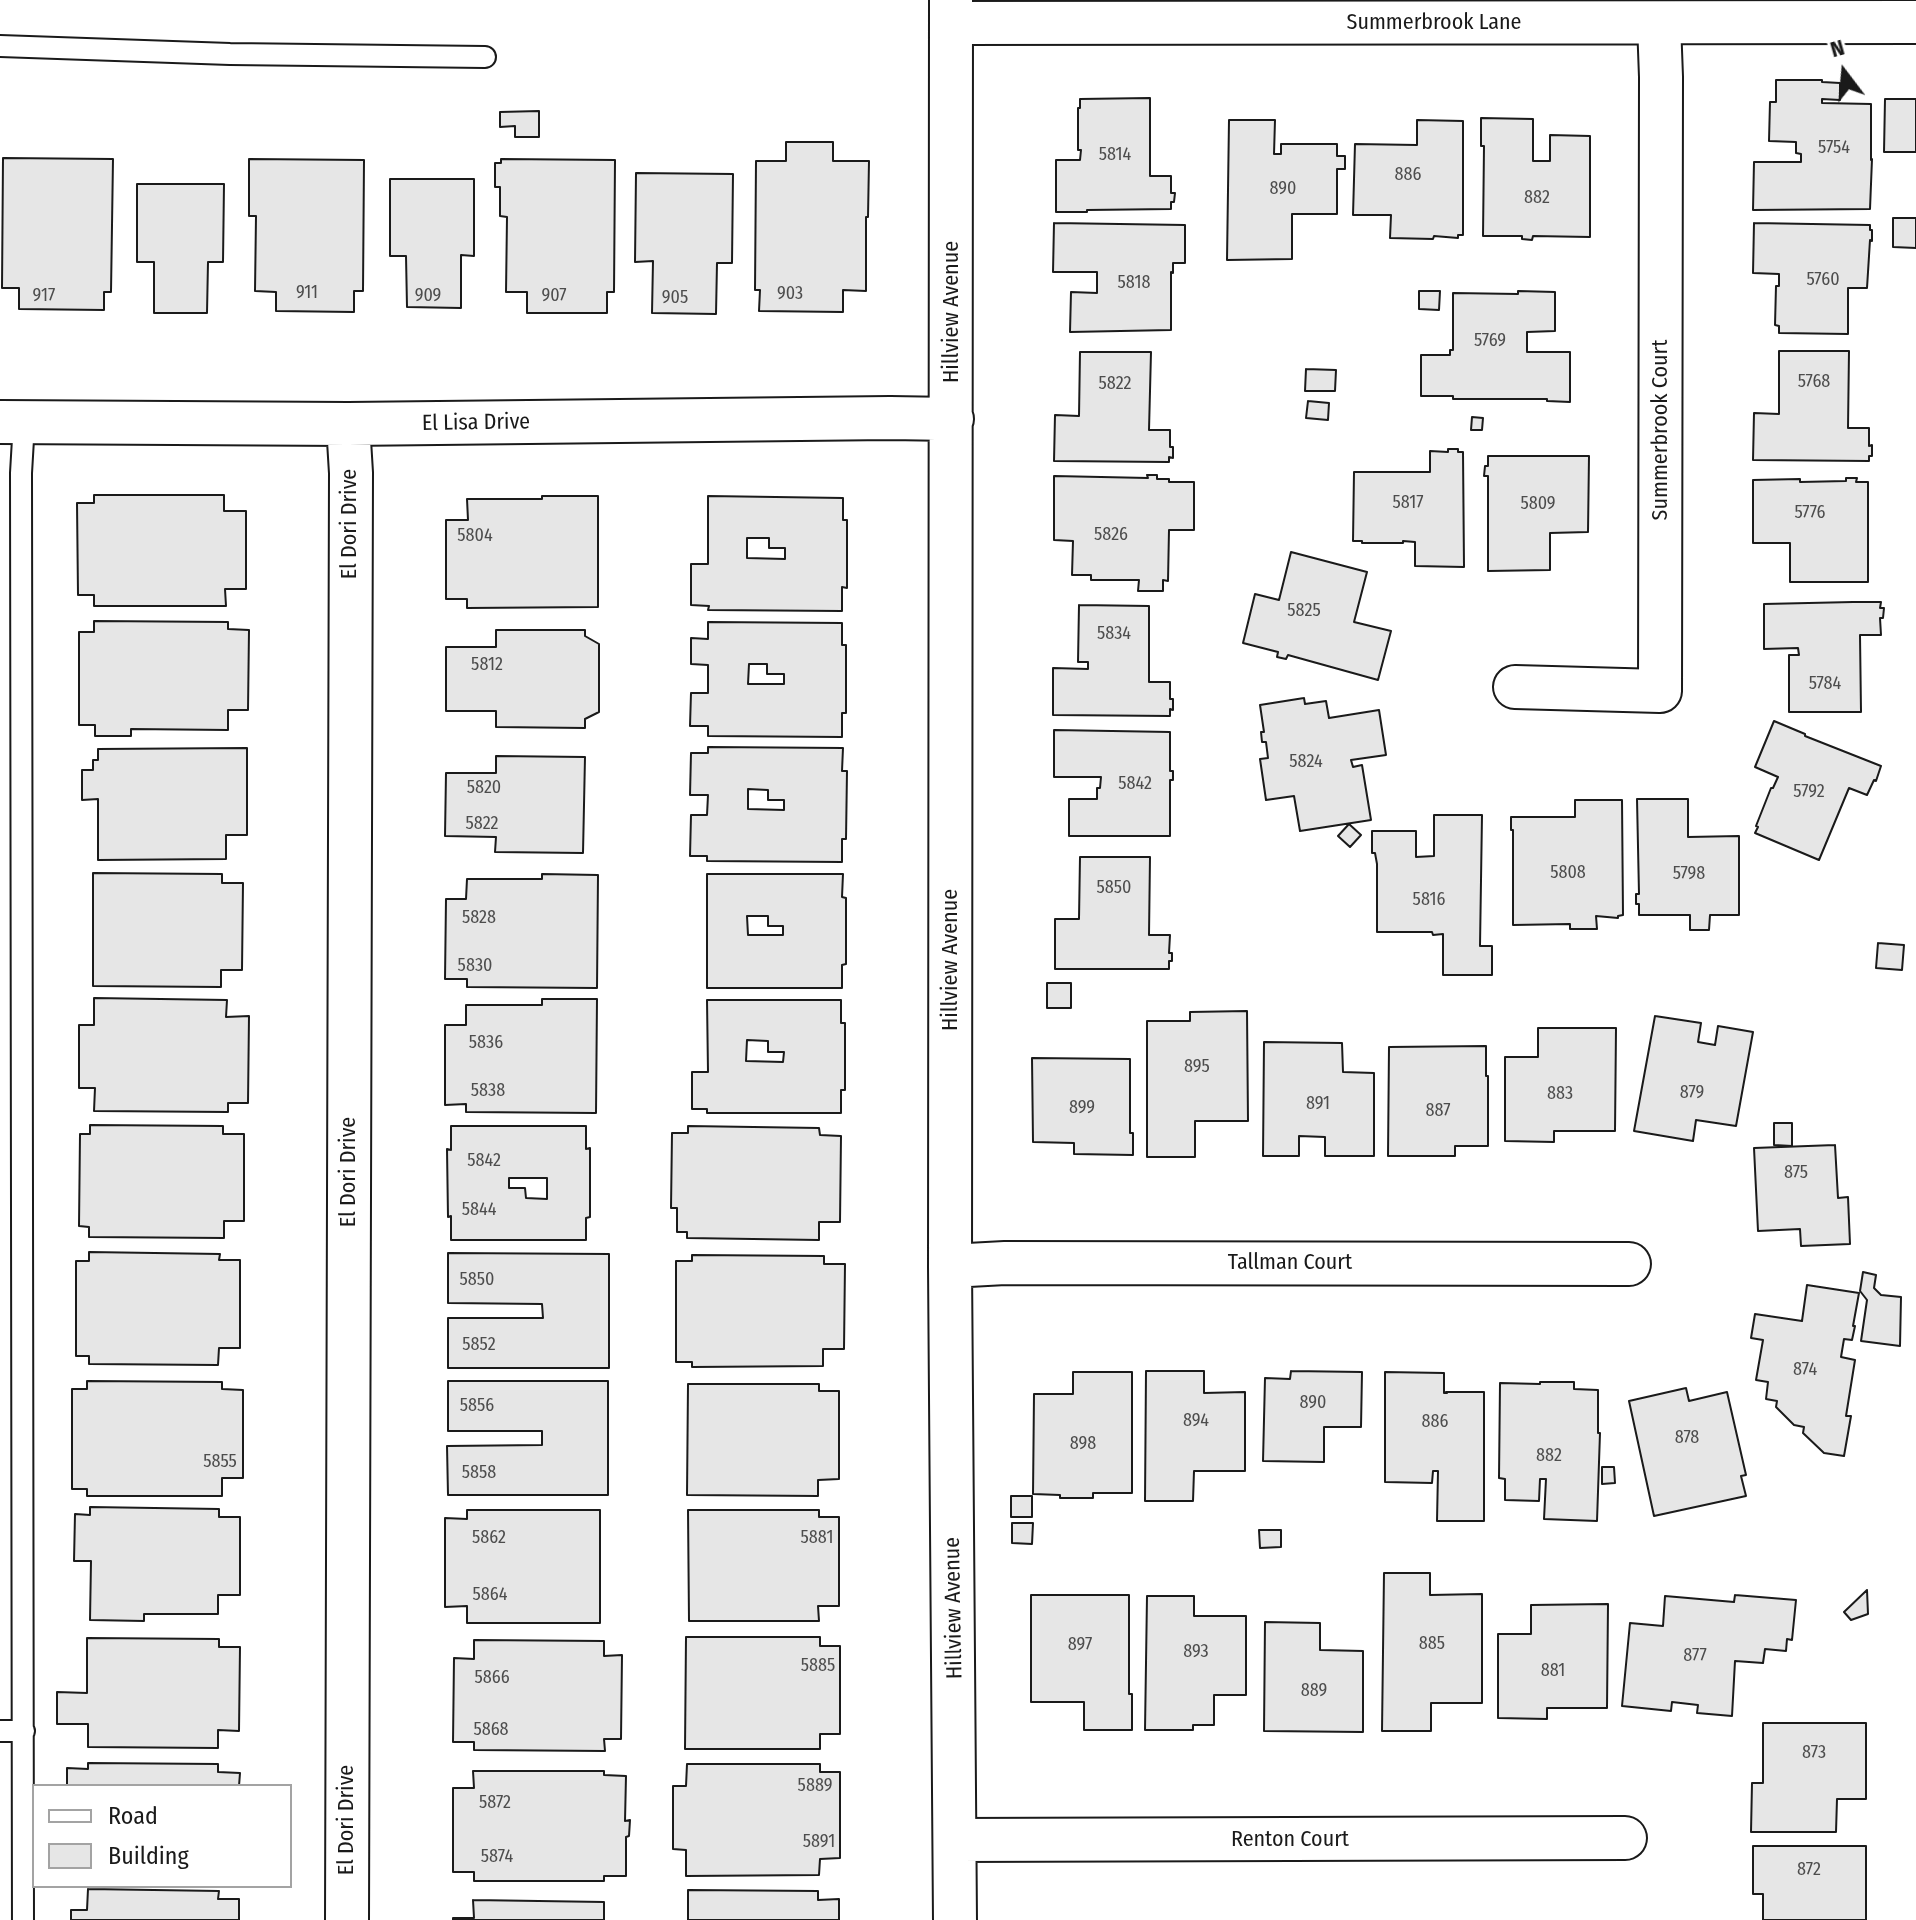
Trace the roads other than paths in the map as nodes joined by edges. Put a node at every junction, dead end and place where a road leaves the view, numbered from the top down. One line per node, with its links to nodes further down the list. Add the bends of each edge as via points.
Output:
1 (951, 11): 3 (street, Summerbrook Lane); 6 (street, Hillview Avenue)
2 (1916, 22): 3 (street, Summerbrook Lane)
3 (1659, 23): 9 (street, Summerbrook Court, via 1660,691)
4 (0, 46): 5 (lane)
5 (485, 57)
6 (952, 419): 8 (street, El Lisa Drive); 11 (street, Hillview Avenue)
7 (12, 422): 8 (street, El Lisa Drive); 13 (lane, via 21,473)
8 (348, 424): 17 (street, El Dori Drive)
9 (1515, 687)
10 (1629, 1264): 11 (street, Tallman Court)
11 (950, 1266): 15 (street, Hillview Avenue)
12 (0, 1731): 13 (lane)
13 (24, 1731): 16 (lane)
14 (1625, 1838): 15 (street, Renton Court)
15 (956, 1840): 18 (street, Hillview Avenue)
16 (23, 1920)
17 (347, 1920)
18 (955, 1920)

